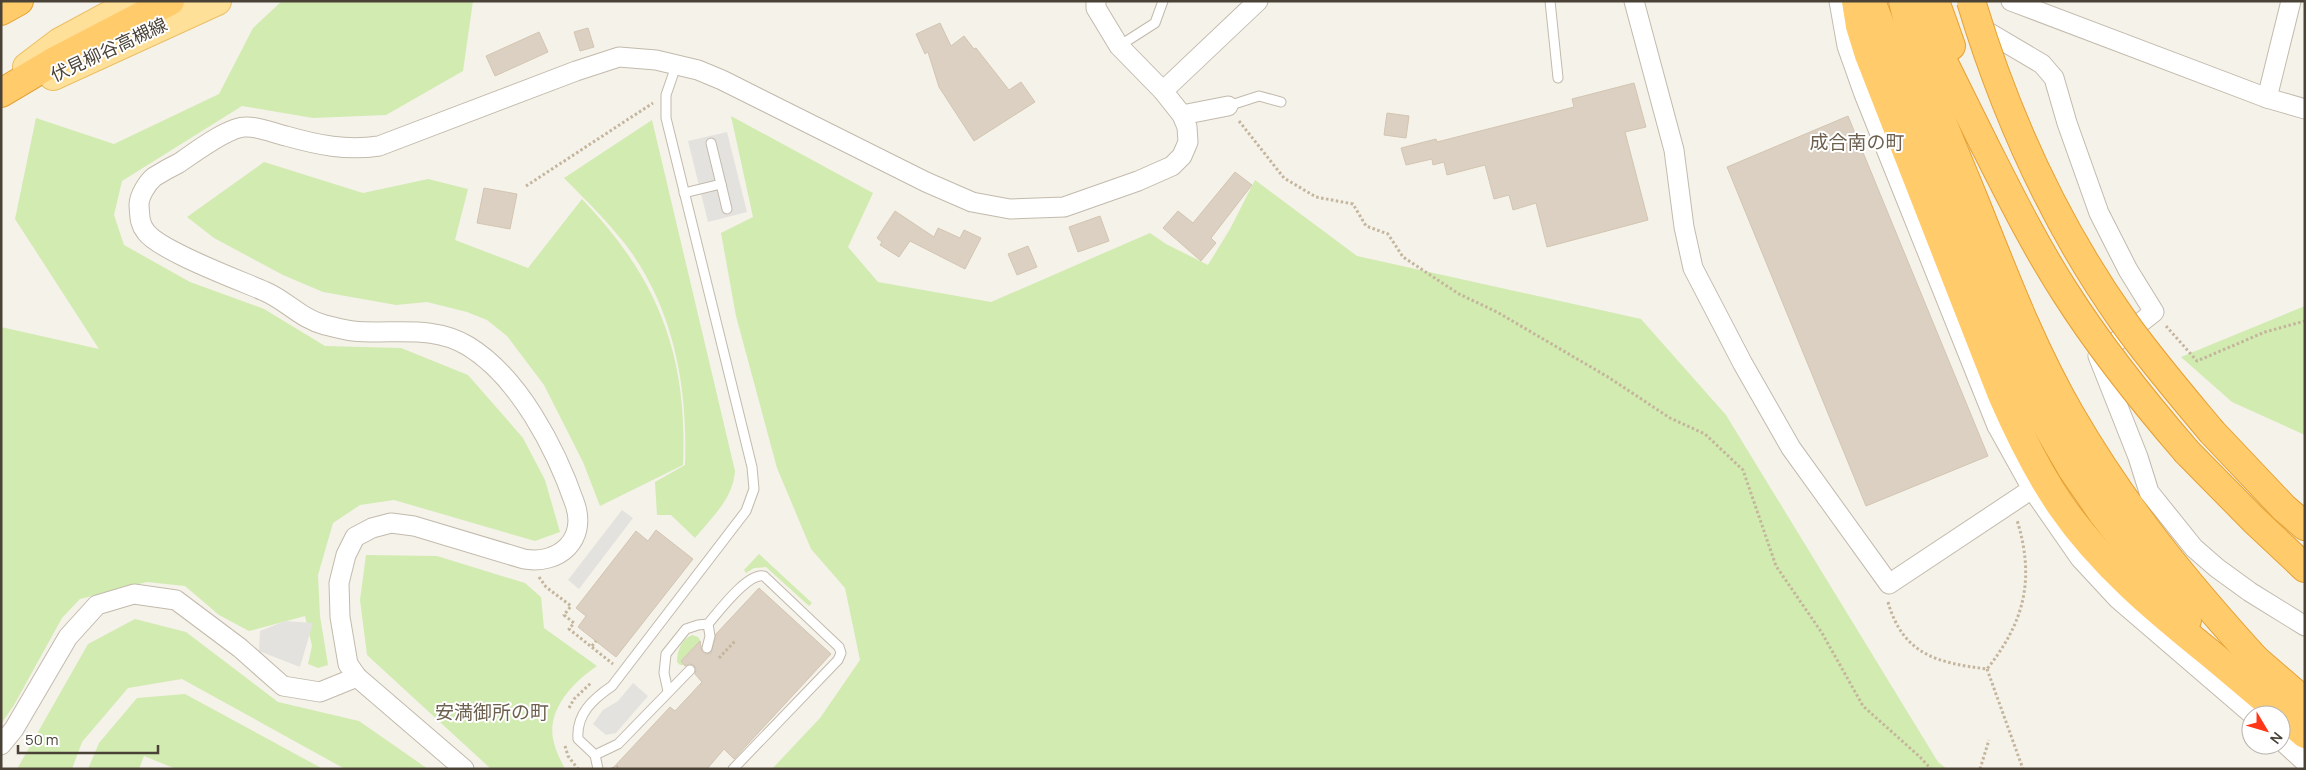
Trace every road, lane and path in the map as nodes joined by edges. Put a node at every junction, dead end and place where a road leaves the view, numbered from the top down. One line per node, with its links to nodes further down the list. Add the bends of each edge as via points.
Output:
1 (19, 1): 21 (highway)
2 (136, 1): 26 (main road, 伏見柳谷高槻線, via 60,42)
3 (170, 1): 28 (highway, via 53,62)
4 (218, 1): 30 (main road, 伏見柳谷高槻線)
5 (1096, 1): 22 (street, via 1096,8)
6 (1163, 1): 22 (lane, via 1155,22)
7 (1258, 1): 27 (street)
8 (1550, 1): 24 (lane)
9 (1634, 1): 48 (street, via 1674,150 1693,268 1791,448)
10 (1839, 1): 44 (street, via 1847,46 1864,94 1997,426)
11 (1856, 1): 60 (highway, via 1872,64 2002,395 2041,475 2062,507 2115,571 2155,609)
12 (1870, 1): 60 (highway, via 1964,244 2014,363 2042,419 2072,469 2183,615)
13 (1903, 1): 60 (highway, via 1920,66 2049,374 2108,475)
14 (1913, 1): 36 (highway)
15 (1935, 1): 36 (highway)
16 (1962, 1): 42 (street, via 1972,22 2042,64 2054,78 2099,213)
17 (1972, 1): 25 (highway, bridge)
18 (1979, 1): 25 (highway, bridge)
19 (2011, 1): 29 (street)
20 (2291, 1): 29 (street)
21 (1, 11)
22 (1119, 46): 27 (street)
23 (676, 66): 35 (street, via 698,70 722,80 972,202 1010,209 1064,207 1172,166 1182,156 1188,142); 40 (lane, via 666,95 666,118); 61 (street, via 656,60 619,58 548,81 379,146 361,149 336,148 243,126 152,178 139,199 140,222 147,234 201,264 269,293 300,315 352,331 425,332 446,336 467,346 491,363 513,385 542,432 568,485 579,515 576,531 570,544 549,560 524,559 414,526 391,523 355,537 346,555 339,583 340,616 348,664)
24 (1558, 78)
25 (1998, 79): 46 (highway, bridge, via 2029,156 2063,224 2130,330 2212,432)
26 (1, 85)
27 (1163, 91): 35 (street)
28 (1, 94)
29 (2266, 98): 34 (street)
30 (1, 101)
31 (1281, 102): 32 (lane, via 1259,96)
32 (1228, 106): 35 (street); 76 (path, via 1284,178 1316,198 1352,204 1366,226 1388,234 1403,257 1460,294 1497,312 1608,377 1670,418 1712,440 1743,470 1776,566 1822,633 1863,706)
33 (647, 107): 39 (path)
34 (2305, 109)
35 (1182, 114)
36 (1984, 142): 47 (highway, bridge, via 2036,244 2065,292 2136,393 2241,508)
37 (711, 143): 38 (lane)
38 (721, 184): 40 (lane); 41 (lane)
39 (526, 186)
40 (684, 193): 69 (lane, via 752,467 754,489 746,511 612,686 586,708 578,724 578,739)
41 (727, 208)
42 (2154, 312): 43 (path, via 2196,360 2265,332); 51 (street, via 2098,356 2149,492 2194,548 2217,568)
43 (2305, 321)
44 (2032, 489): 45 (street); 64 (street, via 2080,558 2118,598)
45 (2012, 502): 48 (street); 57 (path, via 2025,546 2027,580 2019,616 2002,651)
46 (2305, 526)
47 (2305, 568)
48 (1889, 584): 57 (path, via 1888,603 1904,637 1923,653 1955,665)
49 (546, 586): 54 (path, via 571,606 564,615 574,623 569,628)
50 (708, 624): 55 (lane); 62 (lane, via 686,629 666,654 664,673); 75 (lane, via 730,598 753,577 760,575 839,647 841,653 838,660)
51 (2305, 626)
52 (596, 641): 54 (path)
53 (735, 641): 56 (path)
54 (592, 646): 59 (path, via 614,664)
55 (707, 648)
56 (719, 658)
57 (1987, 669): 78 (path)
58 (690, 670): 62 (lane)
59 (609, 671)
60 (2252, 672): 63 (highway); 65 (highway)
61 (357, 677): 67 (street, via 320,692 283,686 240,648 176,600 134,594 97,604 68,637 14,729); 72 (street)
62 (668, 691): 69 (lane, via 618,744)
63 (2305, 702)
64 (2241, 705)
65 (2305, 734)
66 (1989, 740): 77 (path)
67 (1, 745)
68 (2291, 749): 70 (street)
69 (595, 755): 73 (lane)
70 (2305, 762)
71 (618, 767): 74 (path)
72 (464, 769)
73 (598, 769)
74 (612, 769)
75 (733, 769)
76 (1931, 769)
77 (1980, 769)
78 (2023, 769)

